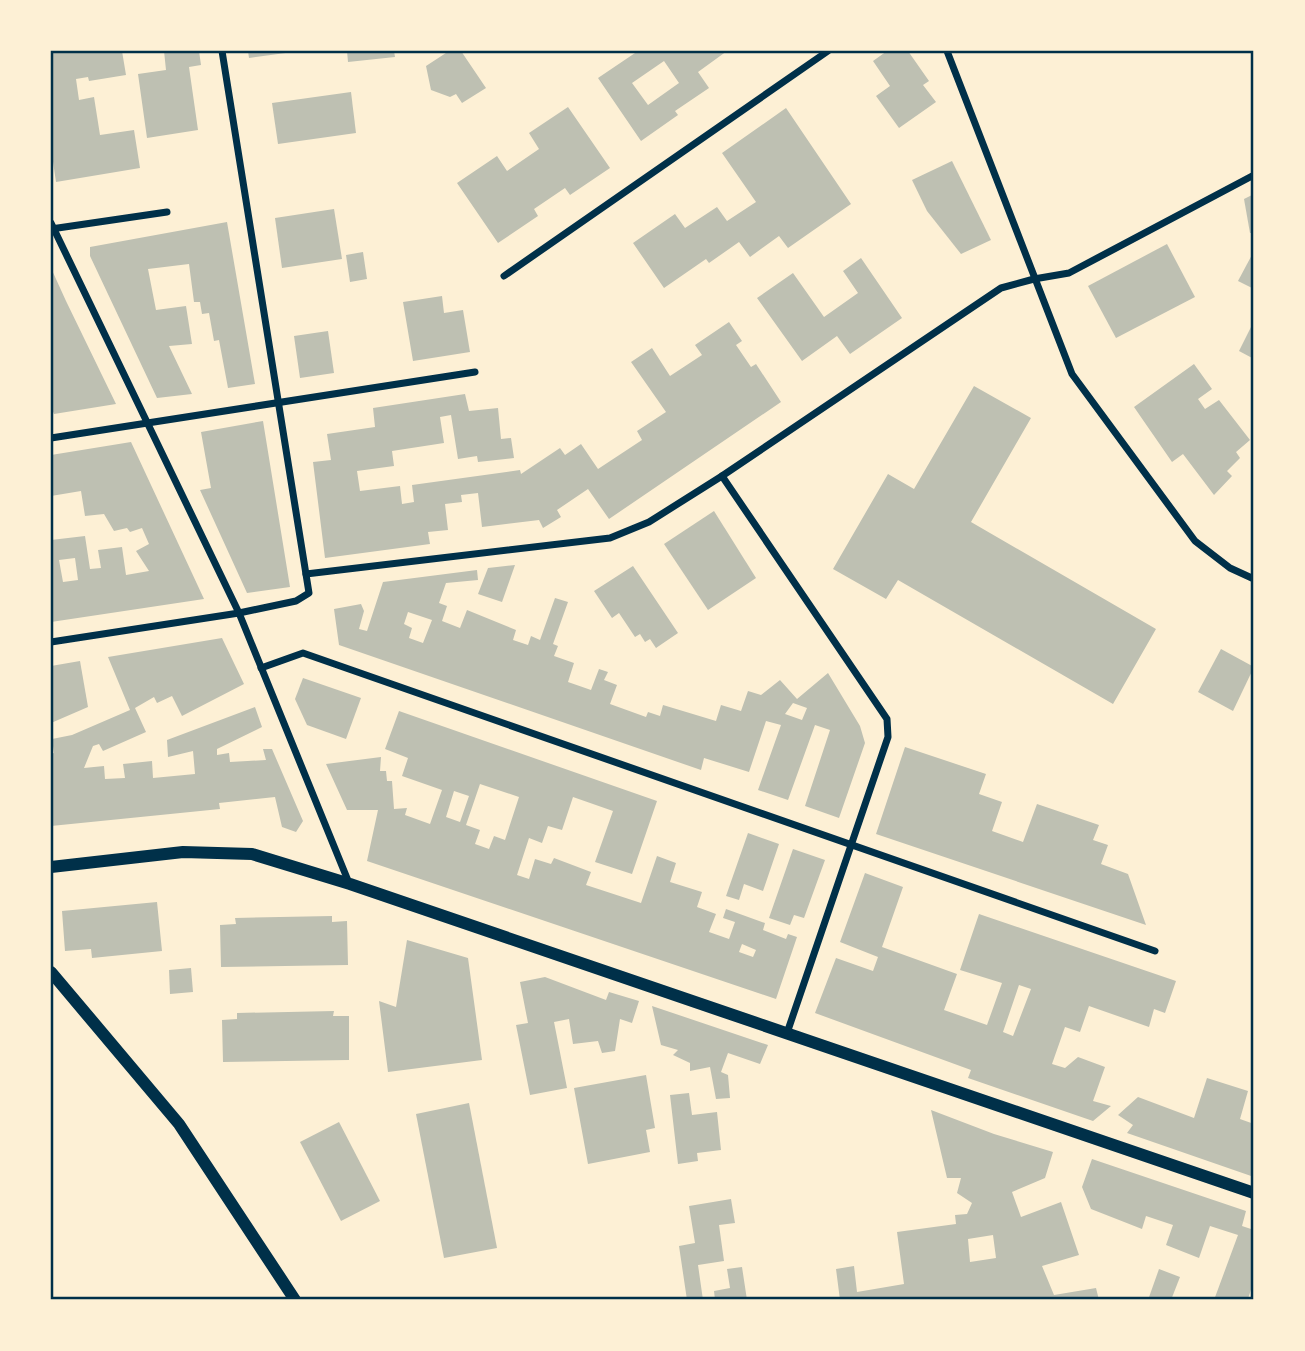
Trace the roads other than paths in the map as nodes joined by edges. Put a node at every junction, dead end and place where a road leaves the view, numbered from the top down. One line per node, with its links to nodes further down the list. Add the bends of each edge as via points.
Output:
1 (222, 51): 10 (street)
2 (828, 51): 7 (street)
3 (947, 51): 8 (street)
4 (1254, 175): 8 (street, via 1069,273)
5 (167, 212): 6 (street)
6 (52, 227): 11 (street)
7 (505, 276)
8 (1034, 279): 13 (street, via 1002,288); 15 (street, via 1072,374 1195,541 1230,568)
9 (475, 372): 10 (street)
10 (279, 403): 11 (street); 14 (street)
11 (148, 423): 12 (street); 16 (street)
12 (51, 438)
13 (722, 476): 14 (street, via 649,522 610,538); 19 (street, via 887,719 888,737)
14 (306, 574): 16 (street, via 309,593 296,601)
15 (1254, 579)
16 (239, 613): 17 (street); 18 (street)
17 (51, 642)
18 (261, 668): 19 (street, via 303,653); 21 (street)
19 (850, 845): 22 (street); 24 (street)
20 (51, 867): 21 (street, via 183,852 252,854)
21 (350, 884): 24 (street)
22 (1155, 951)
23 (51, 972): 26 (street, via 179,1124)
24 (787, 1032): 25 (street)
25 (1254, 1193)
26 (295, 1300)

